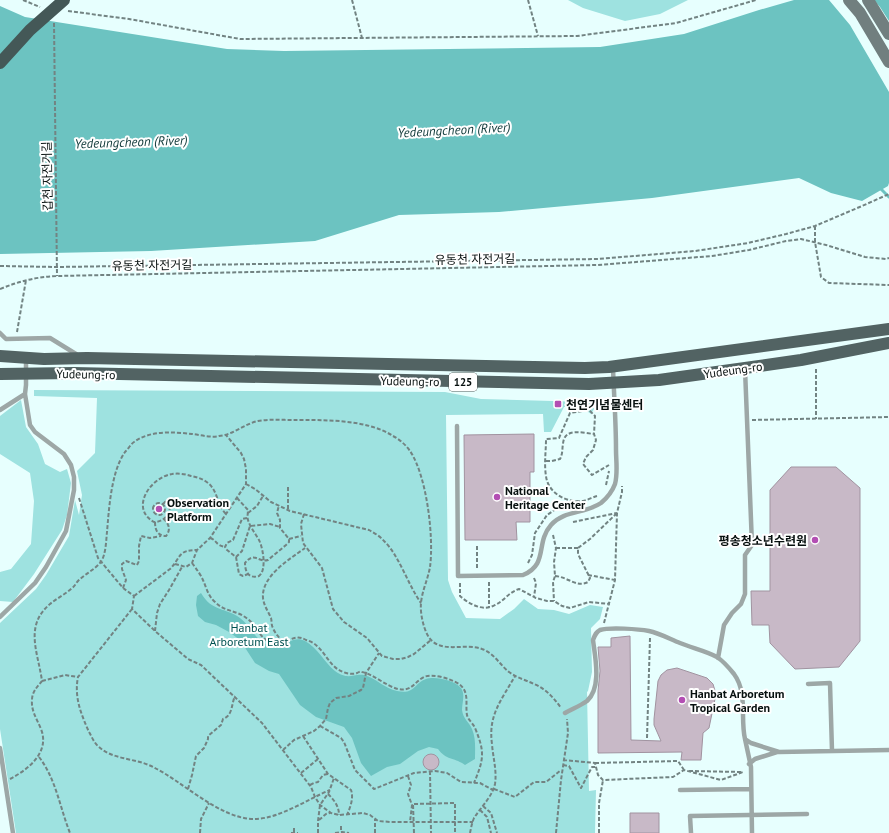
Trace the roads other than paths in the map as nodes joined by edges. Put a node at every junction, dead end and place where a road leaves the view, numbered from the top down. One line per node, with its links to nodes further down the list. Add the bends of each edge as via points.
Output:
1 (849, 0): 5 (main road, via 860,13)
2 (868, 0): 4 (main road)
3 (63, 5): 6 (highway, bridge, via 30,30)
4 (889, 34)
5 (889, 62)
6 (0, 63)
7 (889, 329): 13 (main road, Yudeung-ro / 125)
8 (0, 333): 12 (lane, via 6,339 50,338 75,354)
9 (889, 343): 14 (main road, Yudeung-ro / 125)
10 (2, 356): 11 (main road, Yudeung-ro)
11 (26, 357): 12 (main road, Yudeung-ro / 125); 16 (lane)
12 (87, 358): 13 (main road, Yudeung-ro / 125, via 585,368)
13 (612, 366): 17 (lane)
14 (745, 368): 17 (main road, Yudeung-ro / 125, via 659,380); 22 (lane, via 752,545 745,555 745,594 741,604 724,625)
15 (3, 374): 16 (main road, Yudeung-ro)
16 (30, 374): 17 (main road, Yudeung-ro / 125); 18 (lane)
17 (613, 383): 20 (lane, via 615,483 605,500 597,506 563,515 552,523 544,535 536,567 524,575 458,576)
18 (25, 394): 19 (lane); 21 (lane, via 30,425 35,432 64,454 71,465 74,490 66,531 46,567 35,583)
19 (0, 410)
20 (457, 426)
21 (0, 617)
22 (718, 658): 24 (lane, via 651,631 602,630 596,634 594,640 596,682 593,690 587,700); 25 (lane, via 735,675 741,686)
23 (808, 684): 28 (lane, via 830,683)
24 (564, 713)
25 (745, 739): 29 (lane); 30 (lane)
26 (0, 748): 35 (lane)
27 (889, 750): 28 (lane)
28 (832, 751): 29 (lane)
29 (779, 752): 30 (lane, via 755,759)
30 (750, 764): 31 (lane)
31 (751, 788): 32 (lane); 34 (lane)
32 (680, 790)
33 (807, 814): 34 (lane)
34 (752, 815): 36 (lane, via 690,816); 37 (lane)
35 (13, 833)
36 (691, 833)
37 (752, 833)

